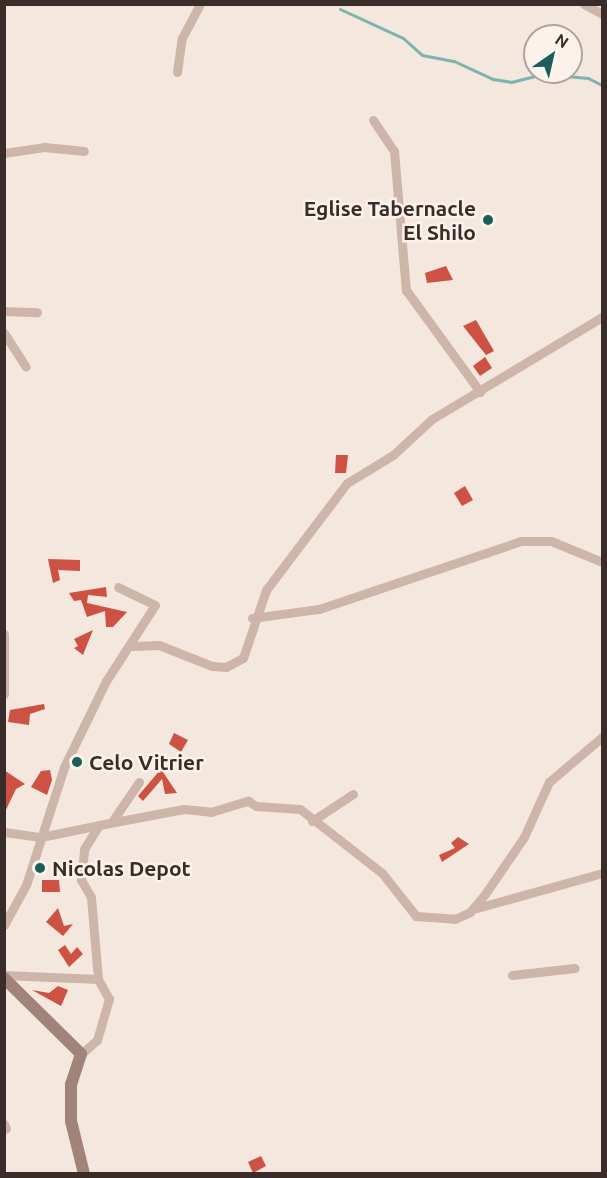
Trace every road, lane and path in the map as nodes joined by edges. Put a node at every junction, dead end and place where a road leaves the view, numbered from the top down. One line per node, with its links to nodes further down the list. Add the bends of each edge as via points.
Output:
1 (200, 4): 4 (street, via 183,38)
2 (584, 4): 3 (street)
3 (603, 14)
4 (177, 72)
5 (373, 120): 13 (street, via 394,151 406,290)
6 (84, 151): 7 (street, via 44,147)
7 (4, 153)
8 (4, 311): 9 (street)
9 (37, 312)
10 (603, 316): 13 (street)
11 (4, 333): 12 (street)
12 (26, 367)
13 (480, 392): 16 (street, via 432,419 393,455 346,483 266,590)
14 (603, 562): 16 (street, via 551,541 521,541 319,609)
15 (118, 586): 18 (street, via 155,605)
16 (252, 618): 18 (street, via 243,658 226,667 159,645)
17 (4, 634): 19 (street)
18 (133, 646): 27 (street, via 106,681 64,767)
19 (4, 694)
20 (603, 737): 29 (street, via 549,782 524,837)
21 (139, 782): 24 (street, via 123,814)
22 (353, 794): 23 (street)
23 (312, 821): 24 (street, via 300,810 256,807 248,801 211,812 184,808); 29 (street, via 382,873 416,916 455,919)
24 (111, 822): 25 (street)
25 (99, 825): 27 (street); 34 (street, via 84,849 81,880 91,897)
26 (4, 832): 27 (street)
27 (41, 837): 30 (street)
28 (603, 873): 29 (street, via 548,892 485,903)
29 (470, 912)
30 (4, 925)
31 (576, 968): 32 (street)
32 (512, 975)
33 (4, 976): 34 (street); 35 (street)
34 (99, 979): 35 (street, via 109,999 105,1023)
35 (81, 1054): 36 (street, via 70,1084 71,1121)
36 (84, 1173)

